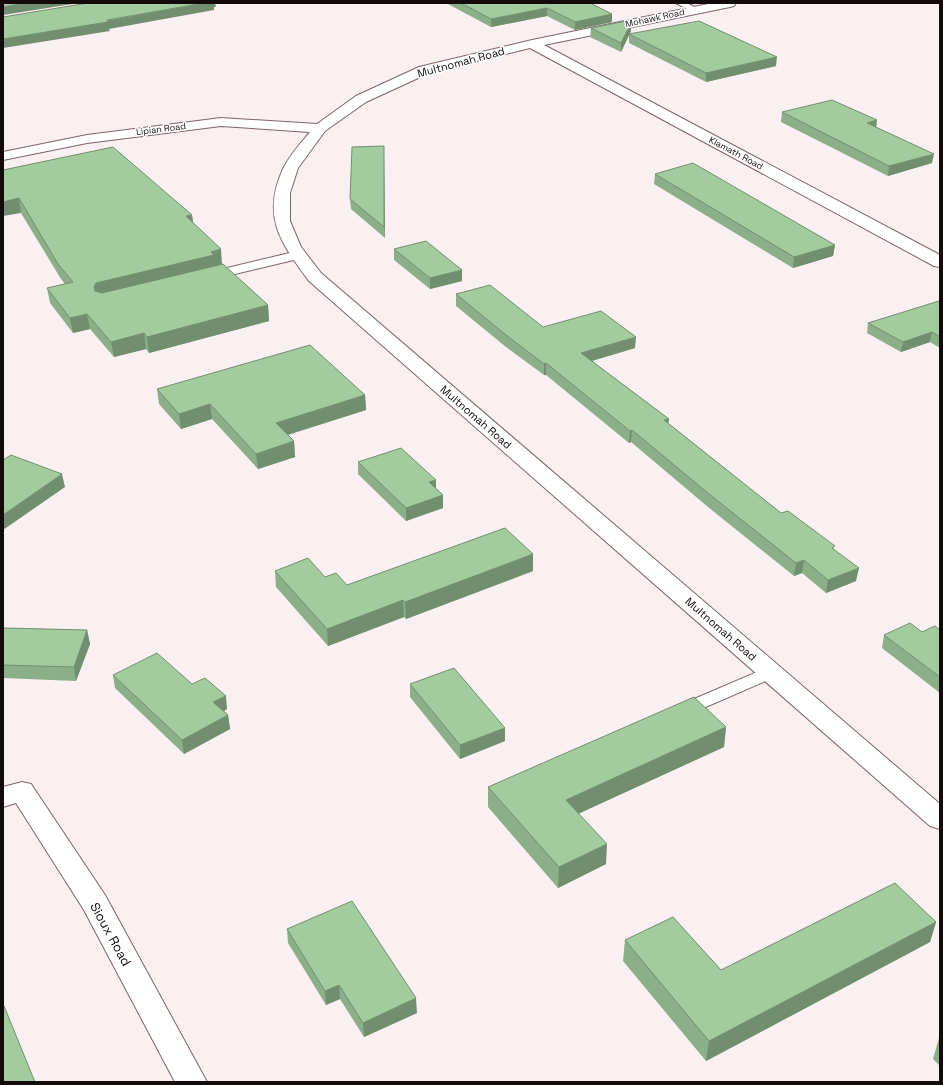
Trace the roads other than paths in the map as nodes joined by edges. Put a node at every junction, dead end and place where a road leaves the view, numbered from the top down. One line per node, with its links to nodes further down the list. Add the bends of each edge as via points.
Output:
1 (680, 3): 3 (lane)
2 (730, 3): 3 (street, Mohawk Road)
3 (696, 10): 4 (street, Mohawk Road)
4 (532, 44): 5 (street, Multnomah Road, via 424,70 361,99); 8 (street, Klamath Road)
5 (320, 128): 6 (street, Lipian Road, via 221,122 87,139); 7 (street, Multnomah Road, via 291,168 282,193 282,221)
6 (3, 156)
7 (298, 255): 9 (lane); 10 (street, Multnomah Road, via 315,277)
8 (940, 262)
9 (196, 280)
10 (771, 672): 11 (lane); 13 (street, Multnomah Road)
11 (663, 719)
12 (12, 794): 14 (street, Sioux Road, via 95,903)
13 (940, 819)
14 (191, 1082)

